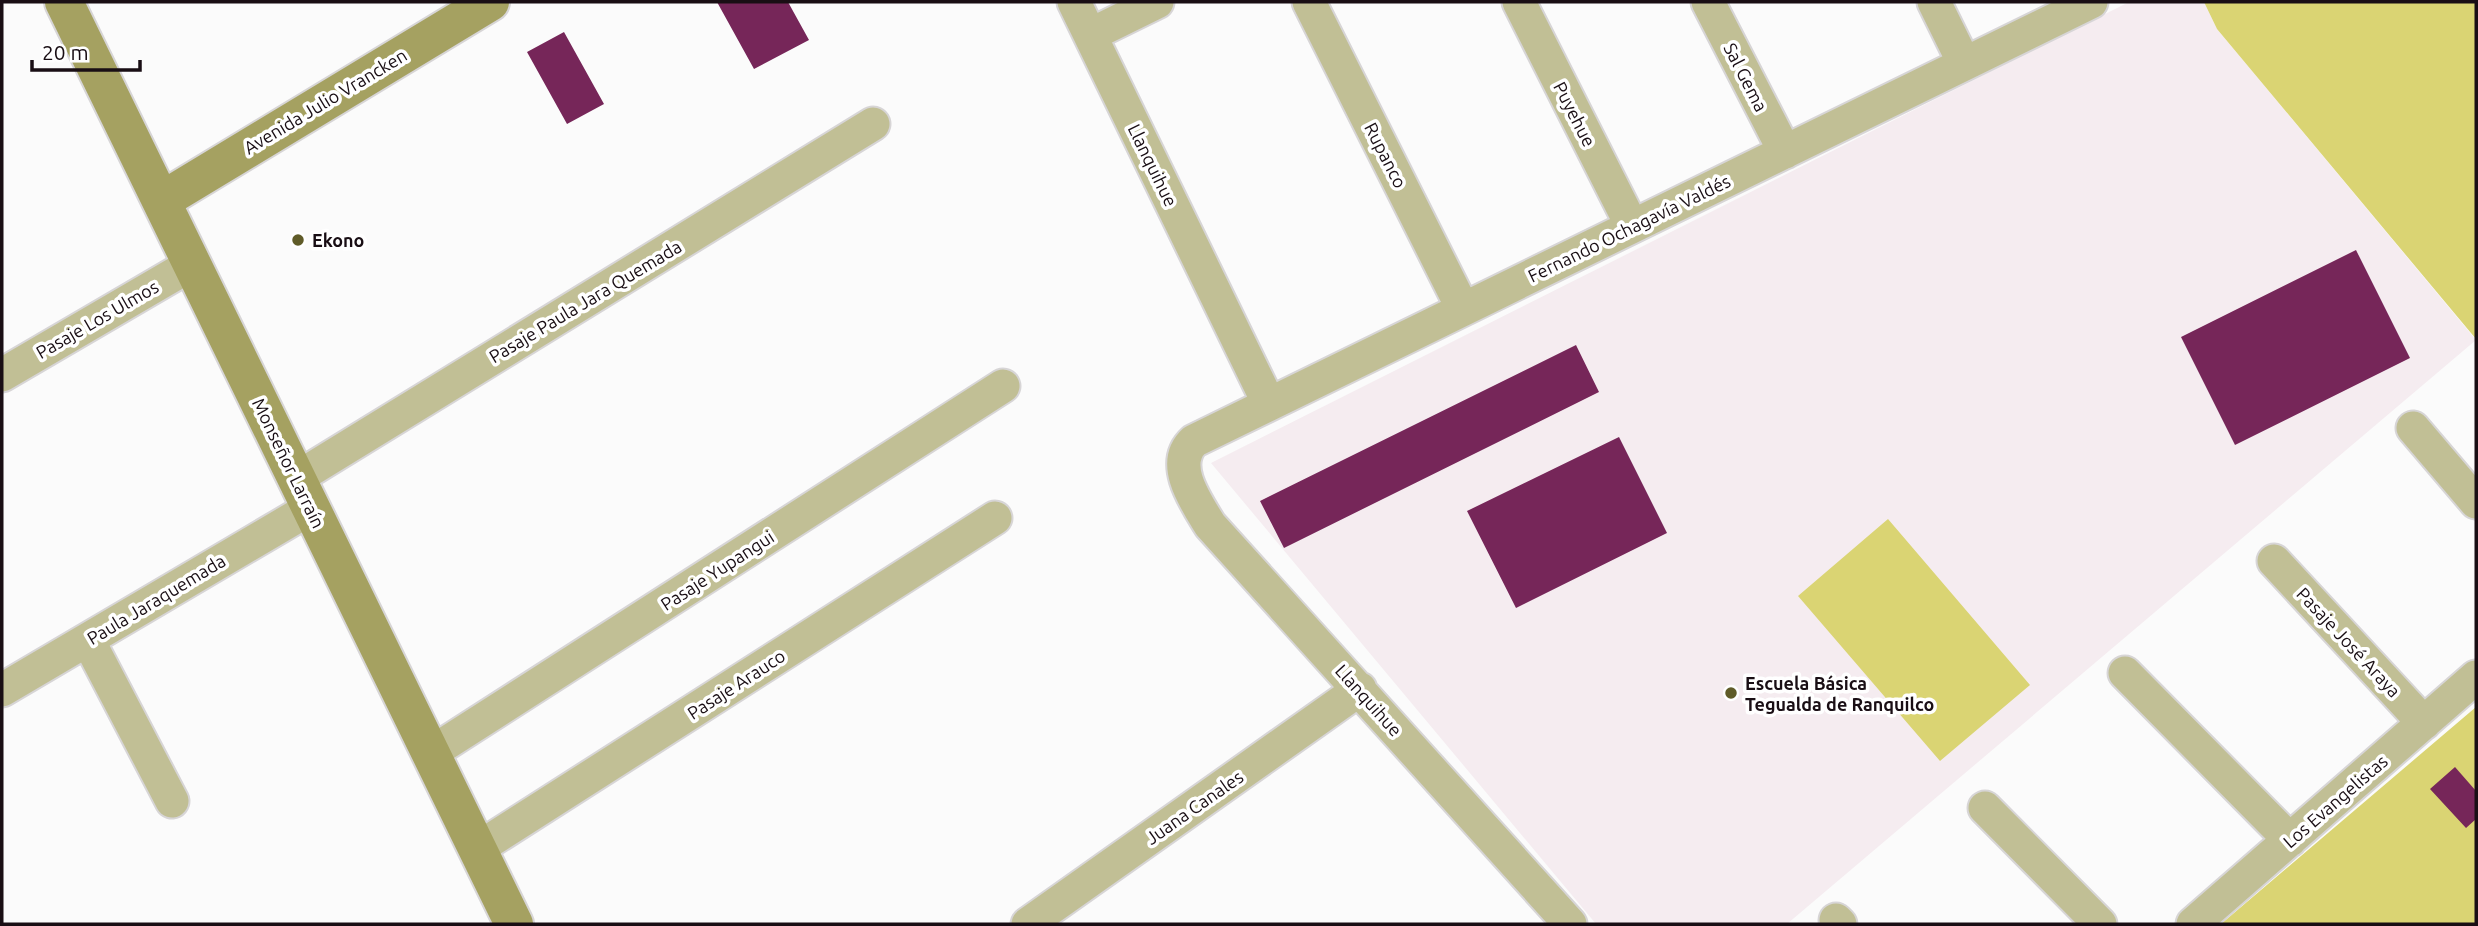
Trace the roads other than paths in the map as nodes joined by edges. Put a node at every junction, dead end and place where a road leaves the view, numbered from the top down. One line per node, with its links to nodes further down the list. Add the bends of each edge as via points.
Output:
1 (64, 2): 14 (street, Monseñor Larraín)
2 (490, 2): 14 (street, Avenida Julio Vrancken)
3 (1074, 2): 10 (street, Llanquihue)
4 (1157, 2): 10 (street)
5 (1309, 2): 17 (street, Rupanco)
6 (1519, 2): 15 (street, Puyehue)
7 (1708, 2): 13 (street, Sal Gema)
8 (1934, 2): 11 (street)
9 (2091, 2): 11 (street, Fernando Ochagavía Valdés)
10 (1090, 35): 20 (street, Llanquihue)
11 (1964, 63): 13 (street, Fernando Ochagavía Valdés)
12 (873, 124): 23 (street, Pasaje Paula Jara Quemada)
13 (1785, 152): 15 (street, Fernando Ochagavía Valdés)
14 (161, 201): 16 (street, Monseñor Larraín)
15 (1632, 226): 17 (street, Fernando Ochagavía Valdés)
16 (192, 264): 18 (street, Pasaje Los Ulmos); 23 (street, Monseñor Larraín)
17 (1463, 309): 20 (street, Fernando Ochagavía Valdés)
18 (2, 375)
19 (1003, 386): 33 (street, Pasaje Yupangui)
20 (1269, 404): 22 (street, Fernando Ochagavía Valdés, via 1194,440 1185,452)
21 (2413, 428): 24 (street)
22 (1183, 467): 30 (street, Llanquihue, via 1210,525)
23 (304, 493): 27 (street, Paula Jaraquemada); 33 (street, Monseñor Larraín)
24 (2476, 502)
25 (995, 518): 37 (street, Pasaje Arauco)
26 (2274, 561): 32 (street, Pasaje José Araya)
27 (88, 640): 31 (street, Paula Jaraquemada); 34 (street)
28 (2125, 673): 36 (street)
29 (2476, 677): 32 (street, Los Evangelistas)
30 (1360, 689): 39 (street, Juana Canales); 40 (street, Llanquihue)
31 (2, 690)
32 (2424, 723): 36 (street, Los Evangelistas)
33 (431, 753): 37 (street, Monseñor Larraín)
34 (172, 801)
35 (1985, 808): 41 (street)
36 (2290, 840): 42 (street, Los Evangelistas)
37 (477, 849): 38 (street, Monseñor Larraín)
38 (514, 924)
39 (1028, 924)
40 (1570, 924)
41 (2100, 924)
42 (2193, 924)

